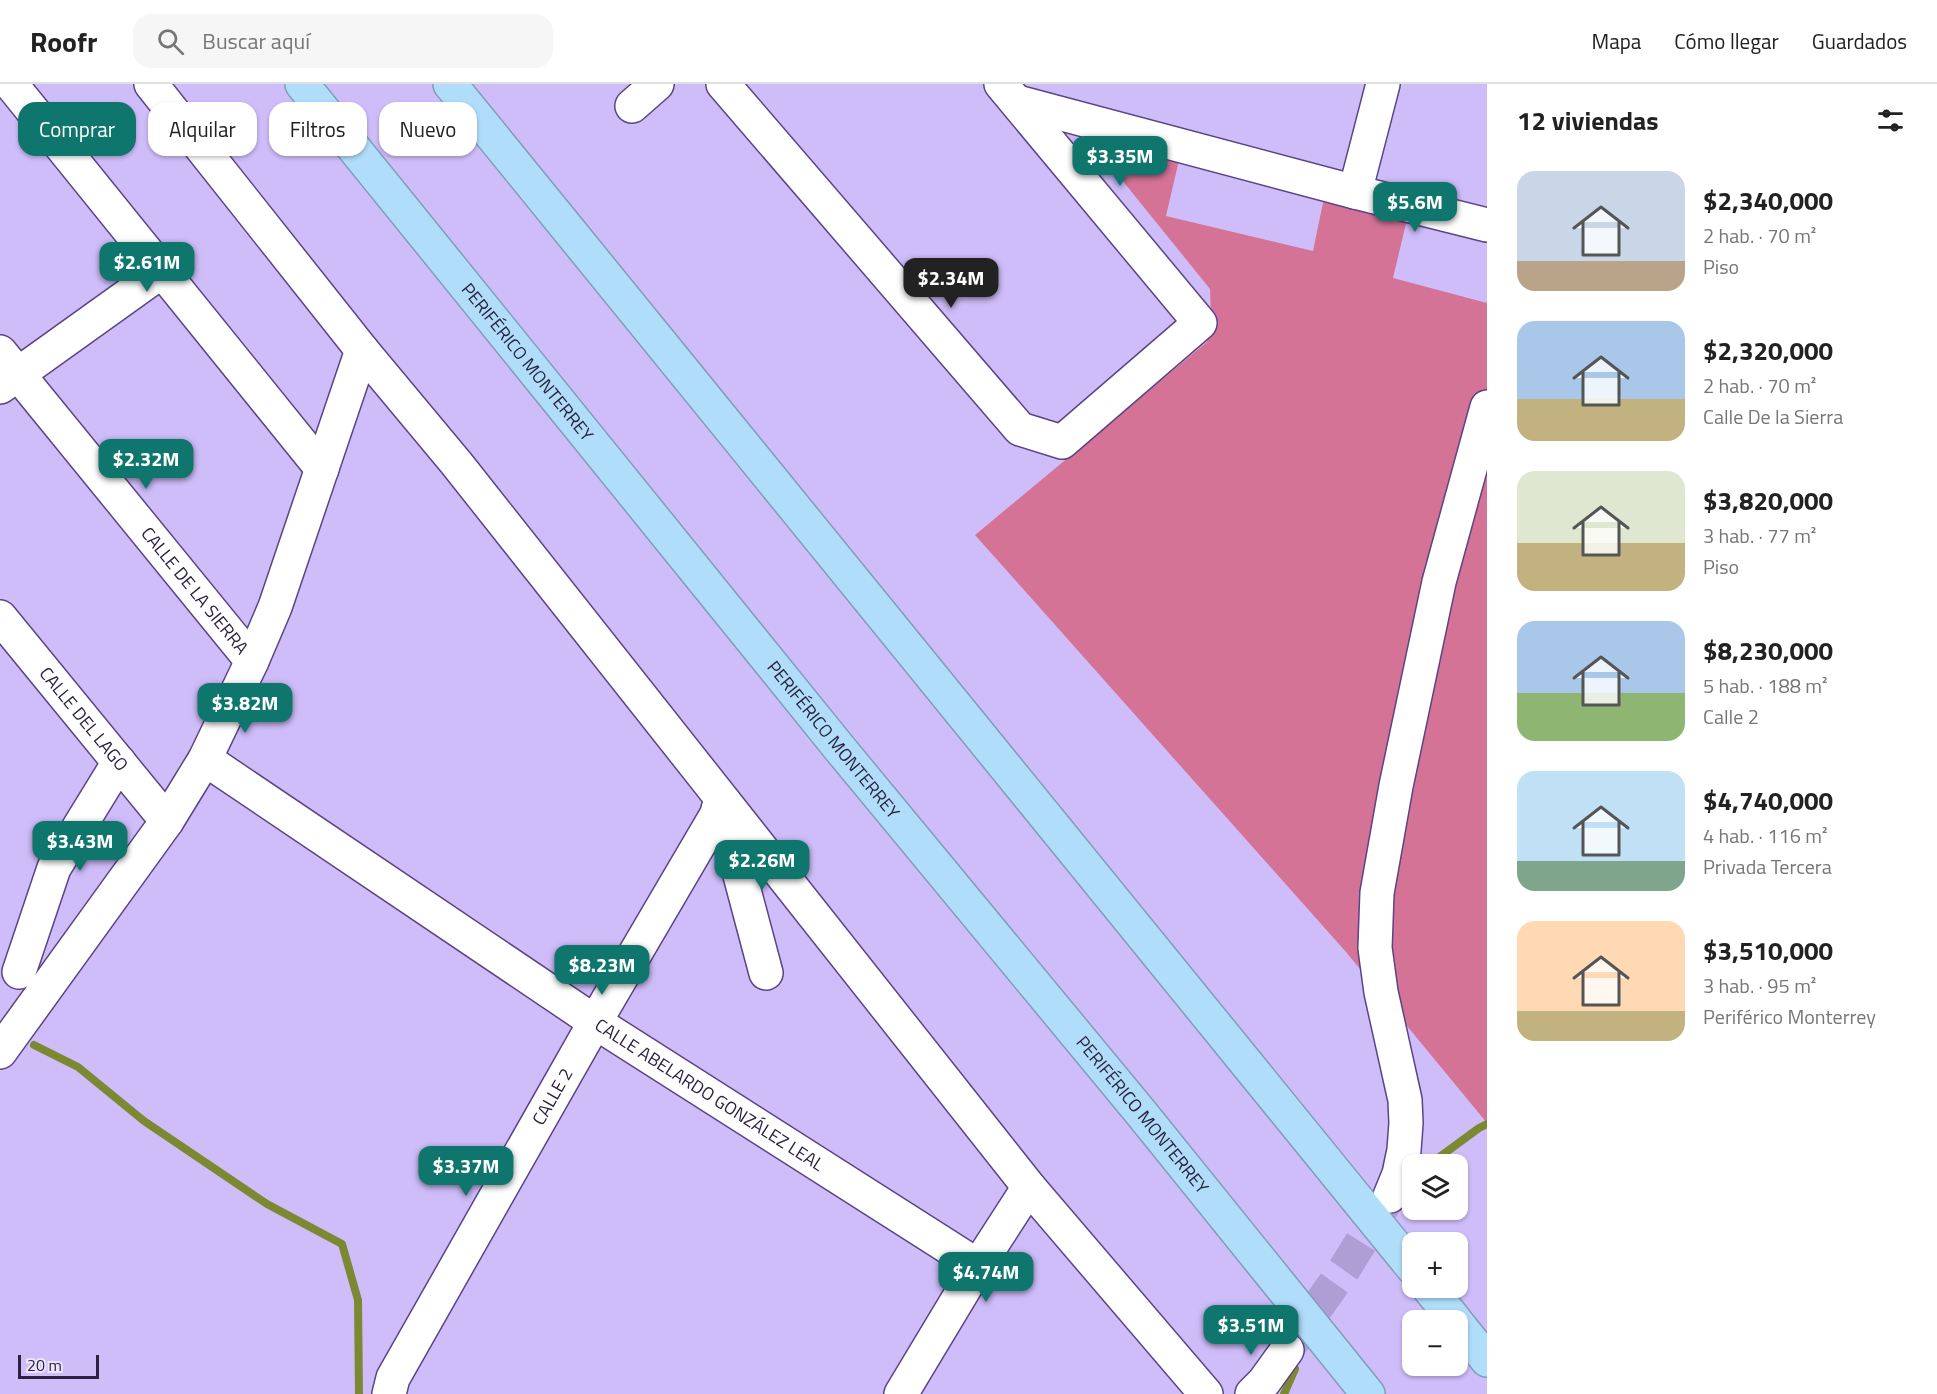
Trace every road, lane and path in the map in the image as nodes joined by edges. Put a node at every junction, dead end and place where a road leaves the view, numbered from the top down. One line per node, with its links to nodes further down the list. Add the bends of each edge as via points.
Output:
1 (11, 84): 12 (street)
2 (151, 84): 13 (street)
3 (302, 84): 41 (highway, PERIFÉRICO MONTERREY)
4 (450, 84): 30 (highway)
5 (657, 84): 9 (street)
6 (723, 84): 8 (street, via 1020,429 1062,442 1200,323)
7 (1383, 84): 10 (street)
8 (1009, 93): 10 (street)
9 (632, 106)
10 (1355, 192): 11 (street)
11 (1487, 225)
12 (162, 271): 14 (street); 16 (street)
13 (362, 350): 16 (street); 21 (street, via 457,464)
14 (6, 371): 18 (street, CALLE DE LA SIERRA)
15 (1487, 407): 29 (street, via 1439,582 1377,893 1375,948 1405,1100 1406,1124 1399,1174)
16 (322, 469): 18 (street, via 275,607)
17 (0, 617): 20 (street, CALLE DEL LAGO)
18 (252, 661): 19 (street)
19 (205, 759): 22 (street); 26 (street, CALLE ABELARDO GONZÁLEZ LEAL)
20 (119, 762): 22 (street, CALLE DEL LAGO); 23 (street, via 54,868)
21 (721, 805): 24 (street); 26 (street, CALLE 2); 28 (street)
22 (167, 821): 25 (street)
23 (10, 960): 25 (street)
24 (766, 973)
25 (37, 1000): 27 (street)
26 (595, 1022): 31 (street, CALLE ABELARDO GONZÁLEZ LEAL); 37 (street, CALLE 2, via 393,1378)
27 (0, 1052)
28 (1029, 1187): 31 (street); 39 (street)
29 (1389, 1196)
30 (1402, 1254)
31 (978, 1266): 38 (street)
32 (1437, 1298): 33 (highway)
33 (1447, 1310)
34 (1468, 1336): 36 (highway)
35 (1287, 1350): 40 (street)
36 (1487, 1360)
37 (389, 1394)
38 (902, 1394)
39 (1206, 1394)
40 (1252, 1394)
41 (1368, 1394)

